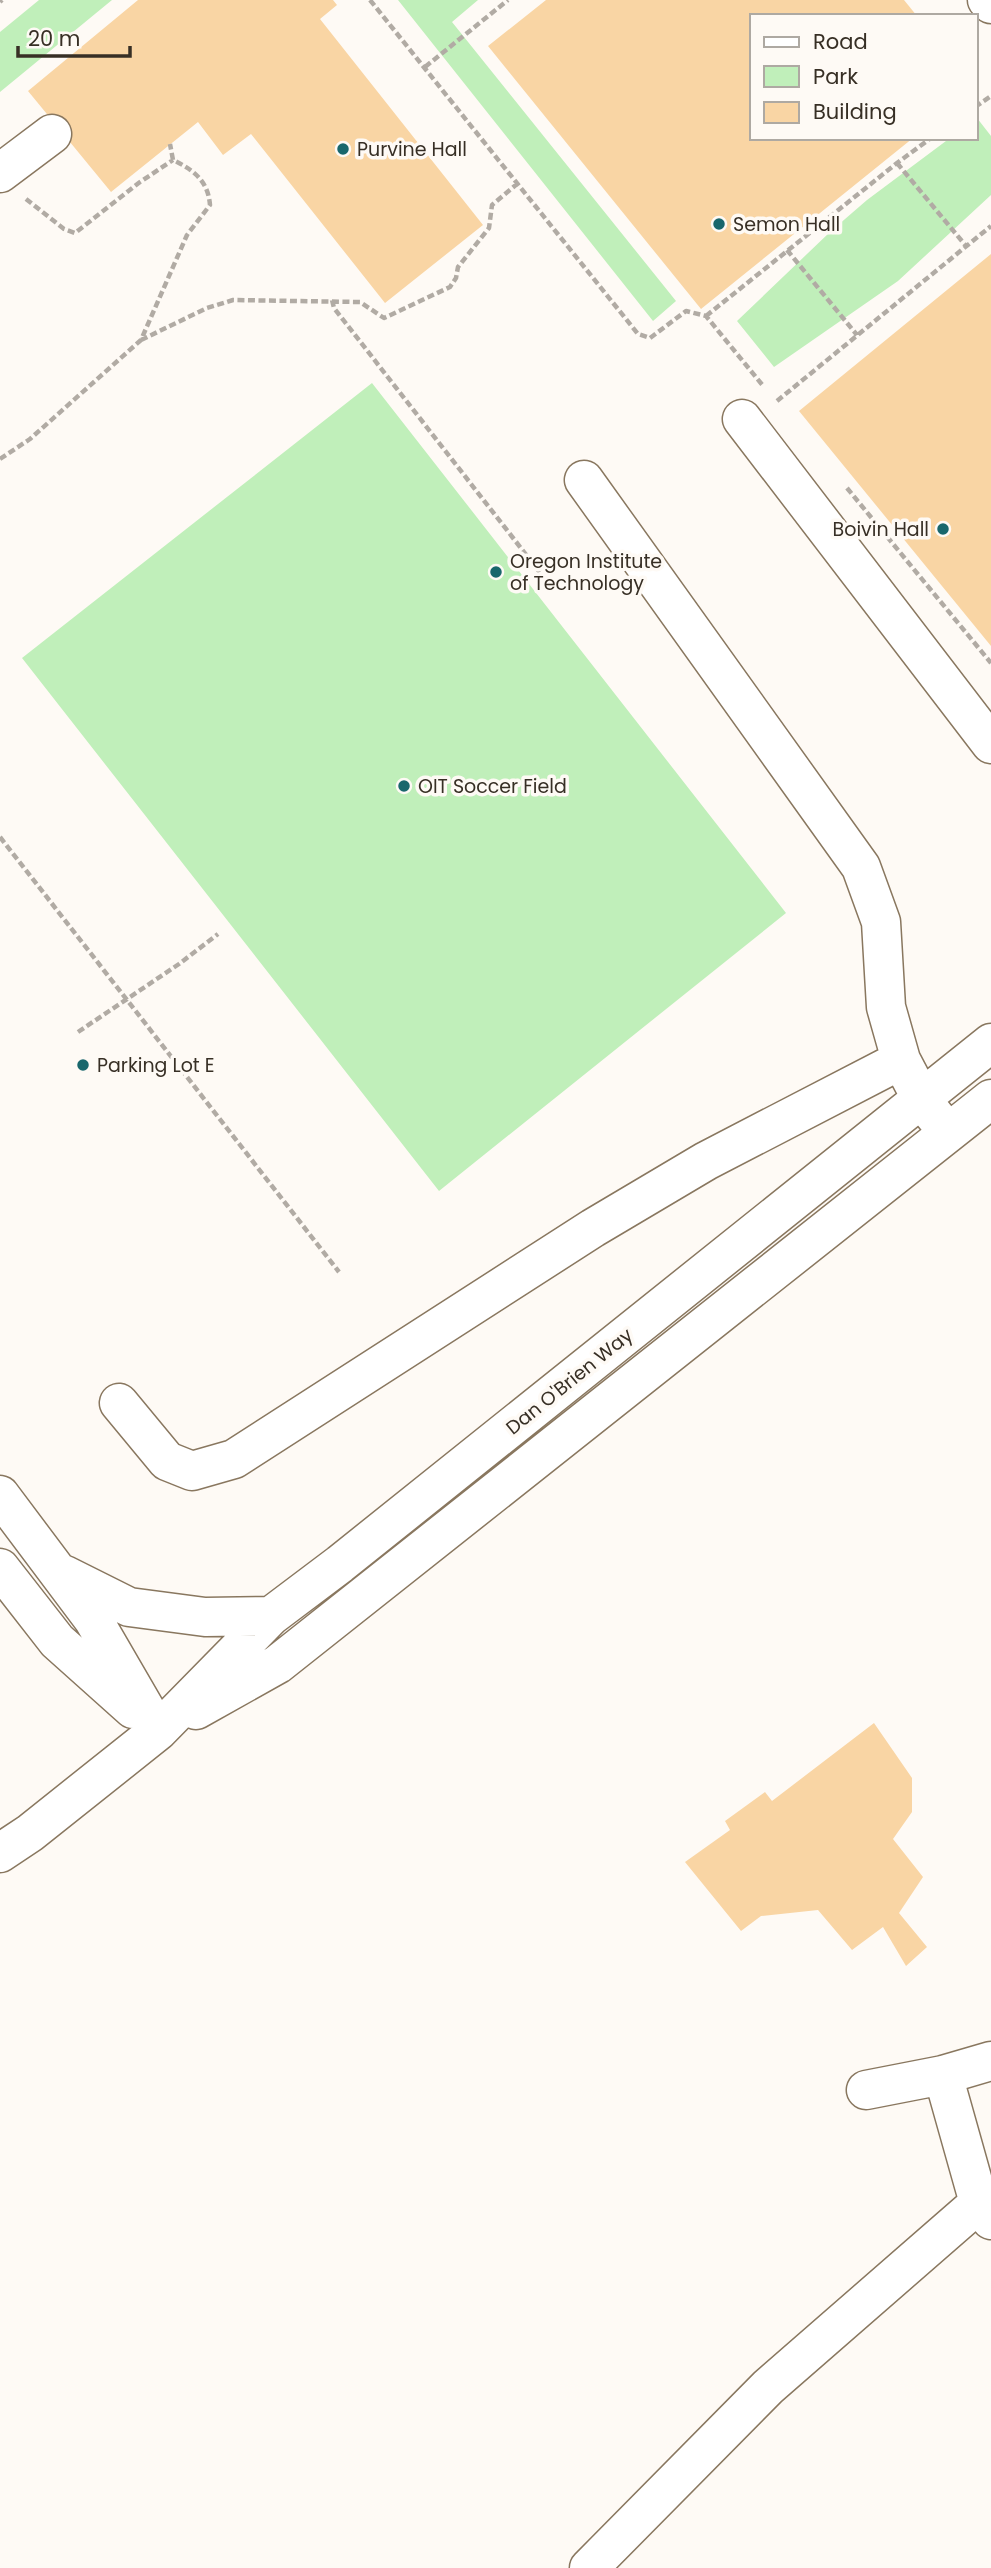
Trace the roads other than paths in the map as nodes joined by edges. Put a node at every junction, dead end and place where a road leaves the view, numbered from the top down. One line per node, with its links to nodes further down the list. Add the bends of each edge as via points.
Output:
1 (987, 0): 2 (street)
2 (991, 4)
3 (52, 134): 4 (street)
4 (11, 184)
5 (742, 418): 7 (street)
6 (584, 480): 9 (street, via 861,867 881,922 886,1007)
7 (991, 744)
8 (991, 1044): 11 (street, Dan O'Brien Way)
9 (901, 1060): 11 (street); 13 (street, via 706,1161 604,1221 234,1459 192,1471 167,1461)
10 (991, 1099): 12 (street, Dan O'Brien Way)
11 (922, 1100): 12 (street); 17 (street, Dan O'Brien Way)
12 (947, 1133): 18 (street, Dan O'Brien Way, via 278,1664)
13 (119, 1403)
14 (0, 1495): 16 (street)
15 (0, 1568): 18 (street, via 57,1641)
16 (60, 1572): 17 (street, via 129,1607 205,1618); 18 (street)
17 (271, 1616): 18 (street, Dan O'Brien Way)
18 (158, 1731): 19 (street, Dan O'Brien Way)
19 (0, 1853)
20 (991, 2061): 21 (street)
21 (943, 2075): 22 (street); 23 (street)
22 (866, 2090)
23 (985, 2211): 24 (street, via 768,2387)
24 (589, 2568)

